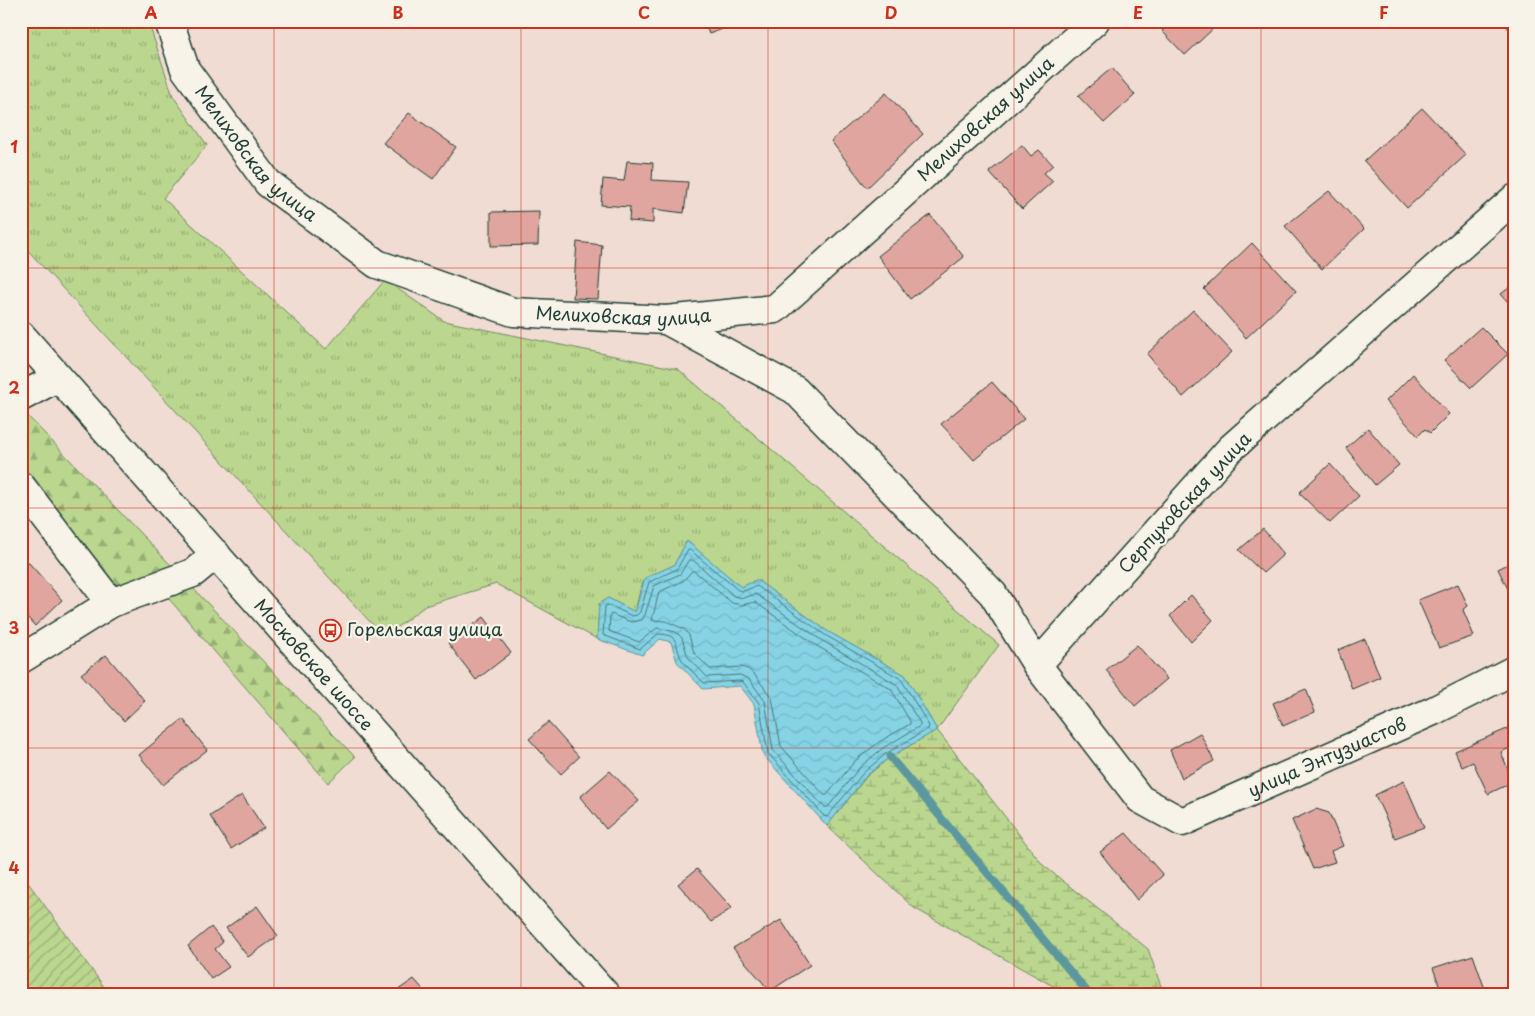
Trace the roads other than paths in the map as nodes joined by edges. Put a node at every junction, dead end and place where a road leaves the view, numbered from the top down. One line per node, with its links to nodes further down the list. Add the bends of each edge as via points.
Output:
1 (169, 21): 4 (street, Мелиховская улица, via 185,70 268,184 377,264 513,312)
2 (1095, 21): 4 (street, Мелиховская улица, via 775,309)
3 (1514, 199): 12 (street, Серпуховская улица, via 1230,449)
4 (666, 320): 12 (street, via 795,390 993,594)
5 (21, 335): 6 (street, Московское шоссе)
6 (58, 377): 7 (street); 9 (street, Московское шоссе)
7 (21, 397)
8 (21, 486): 10 (street)
9 (216, 554): 10 (street, via 193,573); 14 (street, Московское шоссе)
10 (111, 603): 11 (street)
11 (21, 659)
12 (1037, 665): 13 (street, улица Энтузиастов, via 1140,799 1182,822 1433,711)
13 (1514, 670)
14 (606, 995)

